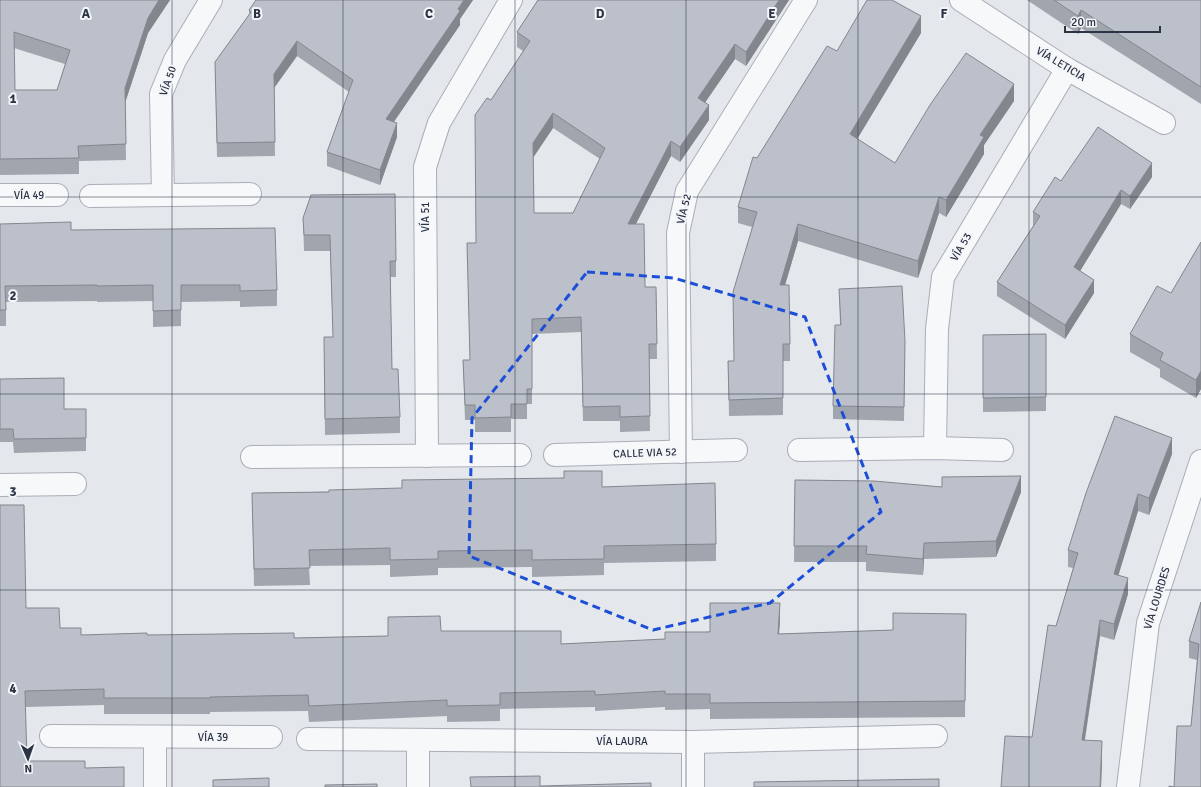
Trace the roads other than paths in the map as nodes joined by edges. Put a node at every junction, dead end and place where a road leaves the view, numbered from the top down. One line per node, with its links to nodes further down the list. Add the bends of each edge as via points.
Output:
1 (211, 0): 10 (street, VÍA 50, via 175,60 161,94)
2 (511, 0): 19 (street, VÍA 51, via 439,123 425,167)
3 (806, 0): 16 (street, VÍA 52, via 687,191 678,233)
4 (961, 0): 5 (street, VÍA LETICIA)
5 (1067, 69): 6 (street, VÍA LETICIA); 12 (street, VÍA 53, via 943,276 937,329)
6 (1164, 123)
7 (250, 194): 10 (street)
8 (0, 195): 9 (street, VÍA 49)
9 (57, 195)
10 (163, 195): 11 (street)
11 (91, 196)
12 (935, 448): 14 (street); 15 (street)
13 (736, 450): 16 (street, CALLE VIA 52)
14 (798, 450)
15 (1002, 450)
16 (681, 452): 18 (street, CALLE VIA 52)
17 (520, 455): 19 (street)
18 (555, 455)
19 (427, 456): 20 (street)
20 (252, 457)
21 (1201, 461): 34 (street, VÍA LOURDES, via 1148,623)
22 (75, 484): 23 (street)
23 (0, 485)
24 (51, 736): 25 (street, VÍA 39)
25 (155, 736): 27 (street, VÍA 39); 31 (street)
26 (936, 736): 30 (street, VÍA LAURA)
27 (271, 737)
28 (308, 738): 29 (street, VÍA LAURA)
29 (418, 740): 30 (street, VÍA LAURA); 32 (street)
30 (693, 742): 33 (street)
31 (155, 787)
32 (418, 787)
33 (694, 787)
34 (1128, 787)

